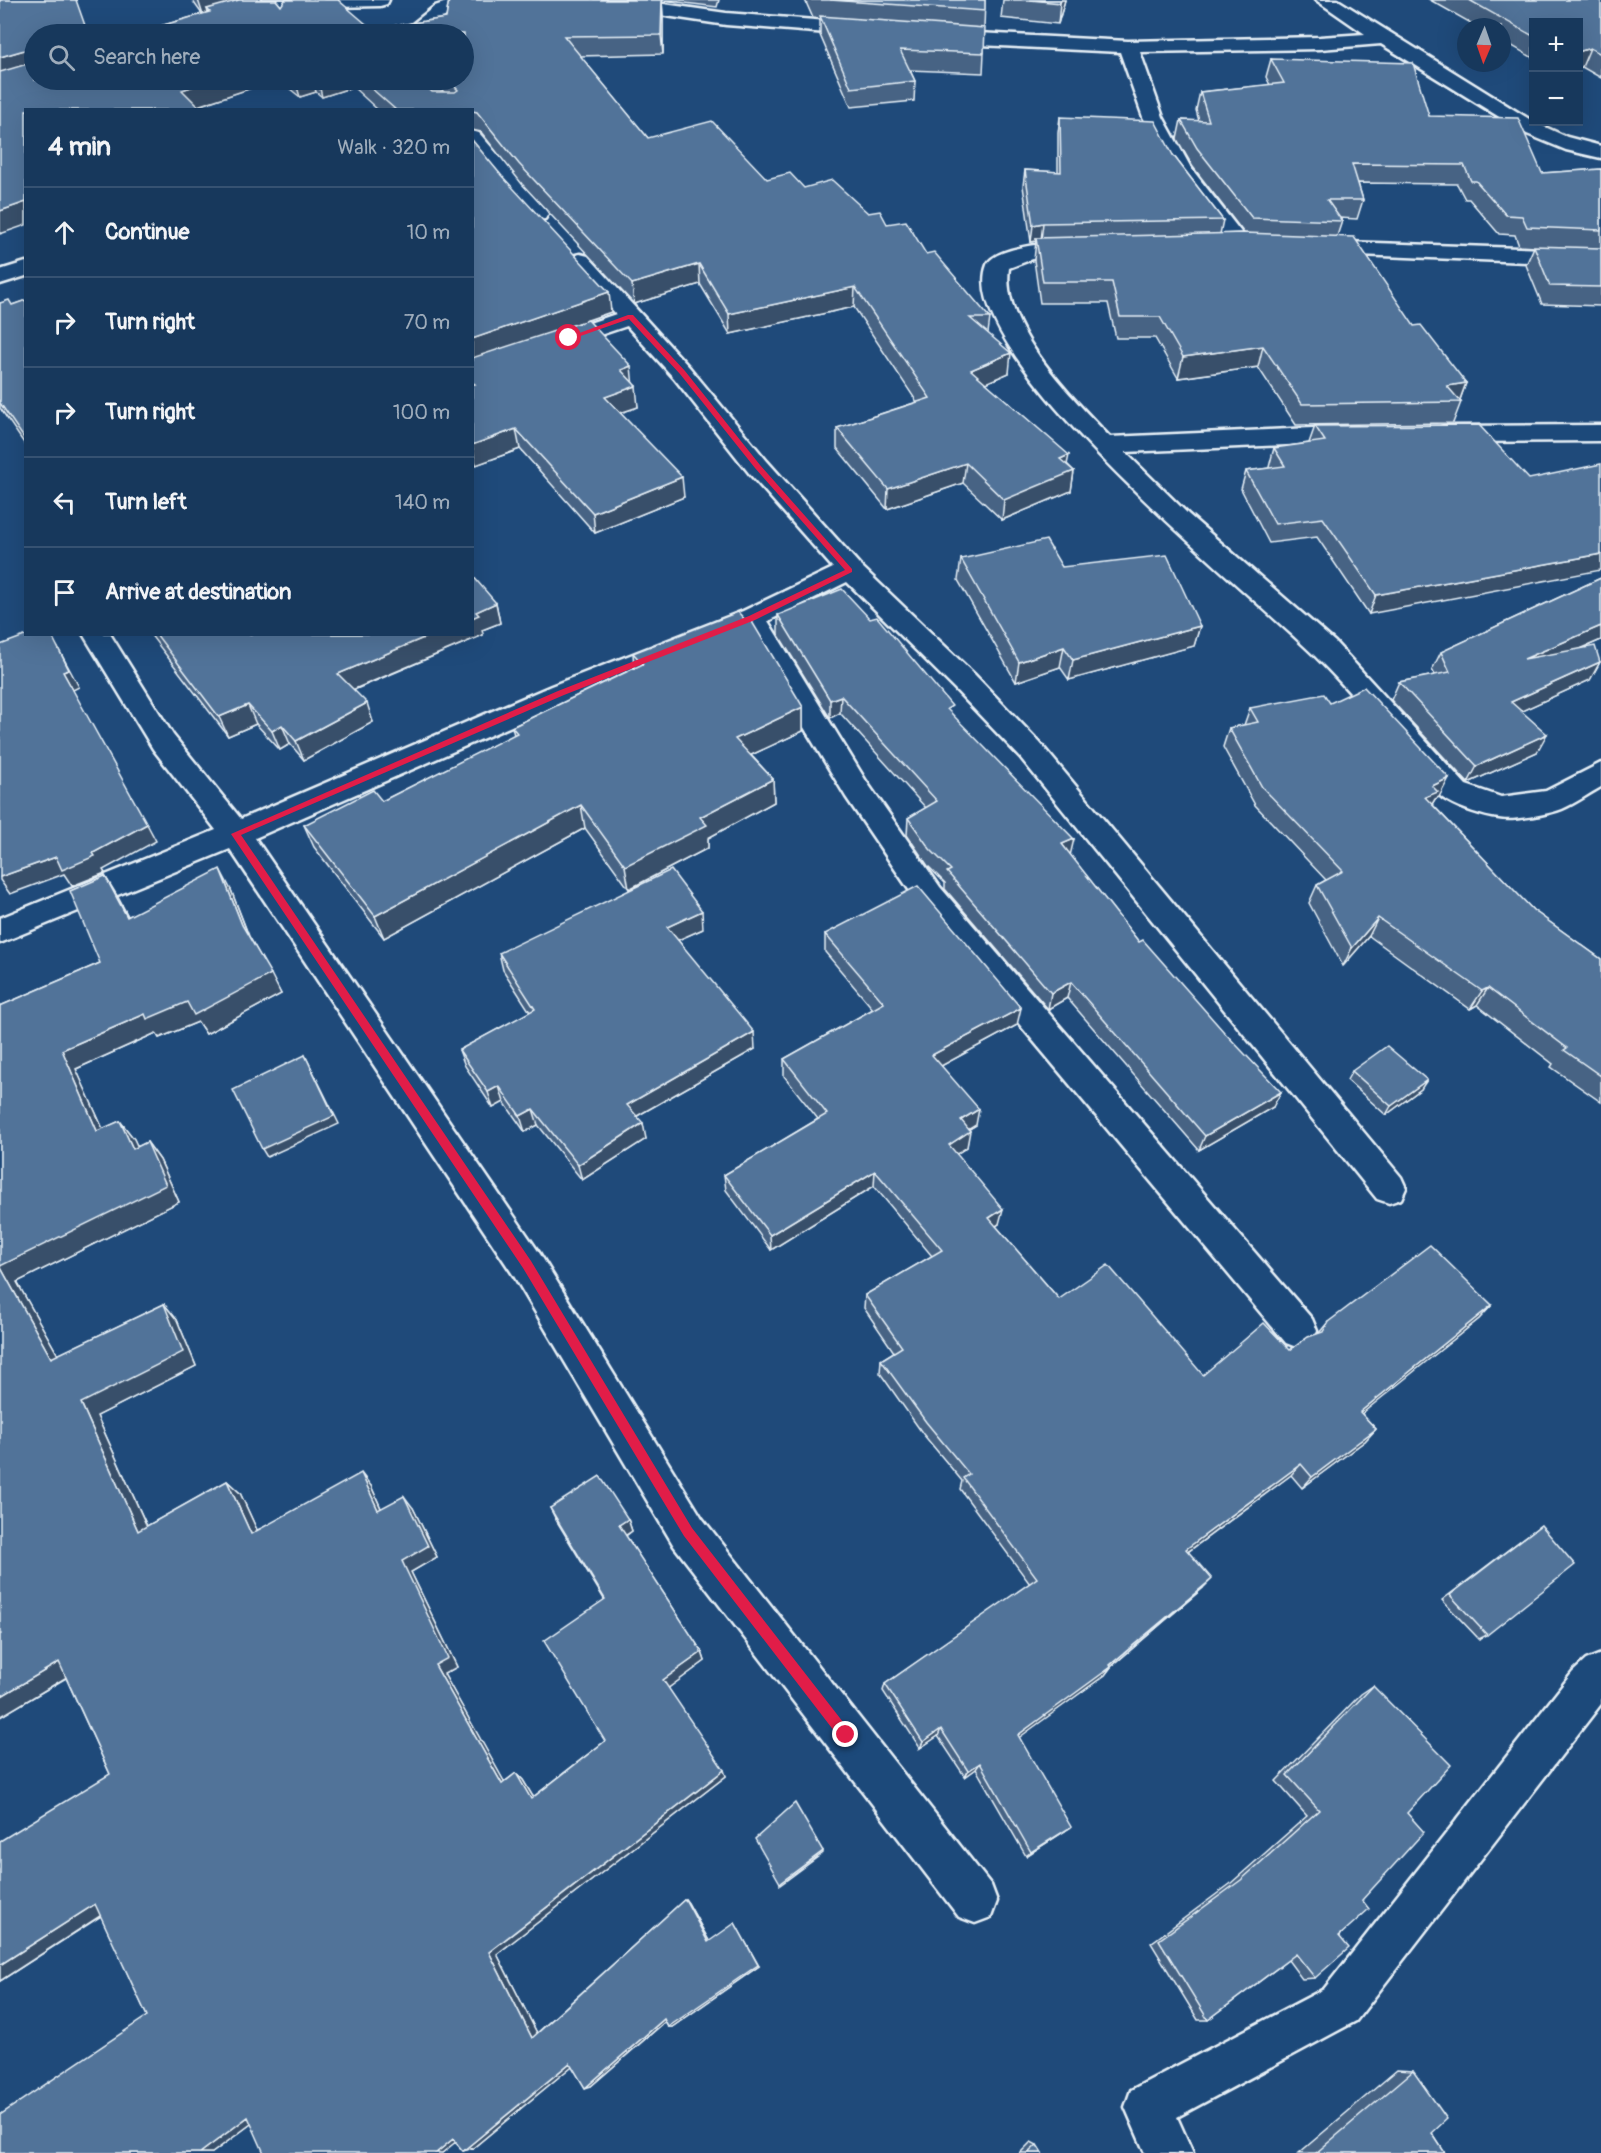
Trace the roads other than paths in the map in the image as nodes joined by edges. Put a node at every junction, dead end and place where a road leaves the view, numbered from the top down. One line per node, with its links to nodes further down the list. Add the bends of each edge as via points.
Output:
1 (284, 0): 9 (street)
2 (380, 0): 6 (street)
3 (470, 0): 10 (street, via 442,10)
4 (551, 0): 7 (street)
5 (1325, 0): 13 (street)
6 (335, 1): 8 (street)
7 (666, 4): 11 (street, via 726,19)
8 (357, 21)
9 (199, 24)
10 (423, 24)
11 (883, 31)
12 (917, 34): 14 (street)
13 (1385, 38): 14 (street); 16 (street, via 1540,134)
14 (1128, 47): 17 (street, via 1153,117 1182,170)
15 (474, 140): 25 (street, via 513,189)
16 (1601, 152)
17 (1240, 245): 18 (street); 19 (street)
18 (1216, 246)
19 (1263, 246)
20 (1297, 247): 22 (street)
21 (1099, 248): 30 (street, via 1041,249 1016,254 998,265 995,285 1006,319 1043,380)
22 (1601, 258)
23 (24, 270): 24 (street)
24 (0, 277)
25 (630, 317): 26 (street); 31 (street)
26 (474, 370)
27 (1601, 433): 29 (street)
28 (1380, 434): 30 (street)
29 (1427, 434)
30 (1104, 445): 34 (street, via 1180,520 1325,649 1456,793 1501,807 1552,801)
31 (850, 570): 32 (street); 37 (street, via 1030,750)
32 (752, 618): 35 (street, via 561,693); 38 (street, via 856,789 929,895)
33 (97, 636): 35 (street, via 164,742)
34 (1601, 774)
35 (236, 834): 36 (street); 40 (street, via 527,1265 688,1532)
36 (0, 931)
37 (1389, 1188)
38 (1299, 1331)
39 (1601, 1675): 41 (street, via 1340,2005 1148,2107)
40 (975, 1901)
41 (1168, 2153)

